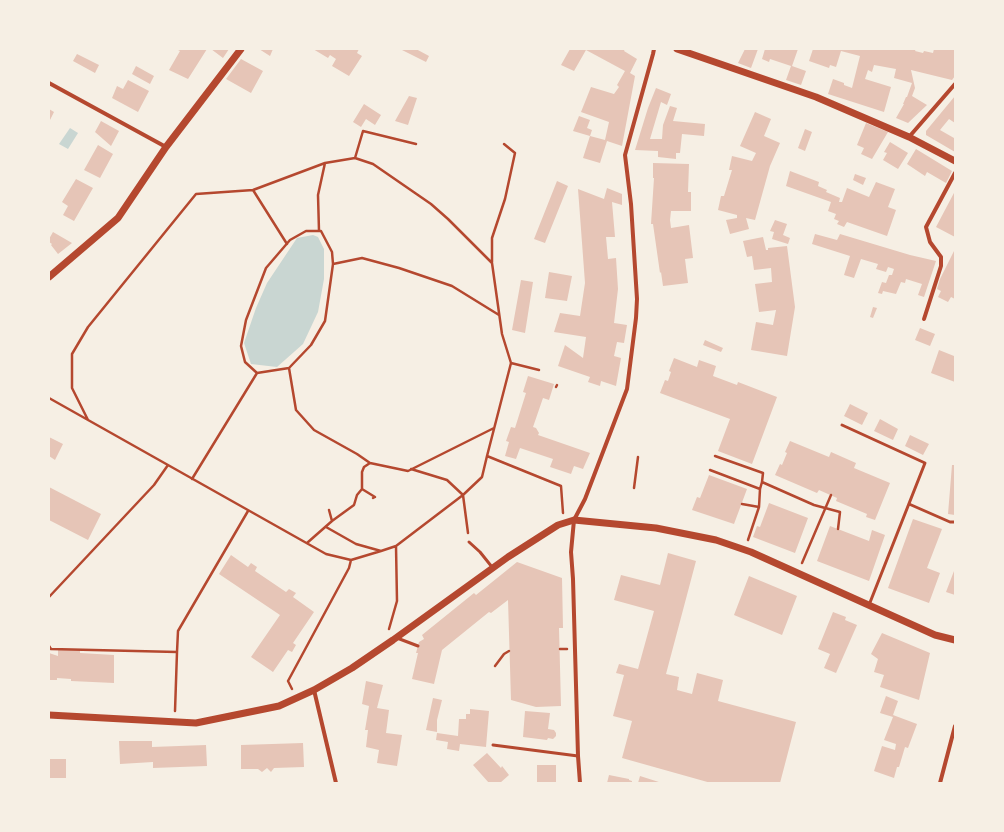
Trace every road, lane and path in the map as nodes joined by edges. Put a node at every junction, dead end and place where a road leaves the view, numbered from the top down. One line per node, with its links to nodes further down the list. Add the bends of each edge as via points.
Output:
1 (241, 49): 9 (street)
2 (654, 49): 51 (street, via 624,155 631,204 636,308 627,389 585,499)
3 (677, 49): 6 (street, via 816,97)
4 (49, 83): 9 (street)
5 (955, 84): 6 (street)
6 (910, 136): 11 (street)
7 (416, 144): 10 (path, via 363,131)
8 (504, 144): 17 (path, via 515,153 505,199 492,238)
9 (166, 147): 19 (street, via 118,218)
10 (355, 158): 12 (path); 17 (path, via 373,164 431,204)
11 (955, 161)
12 (325, 163): 14 (path); 15 (path, via 318,195)
13 (955, 173): 21 (street, via 926,227 930,242 941,256 941,266)
14 (253, 190): 16 (path); 27 (path, via 196,194 88,327 72,354 72,388)
15 (319, 231): 16 (path, via 306,232); 18 (path, via 332,252)
16 (287, 244): 25 (path, via 266,268 246,320 241,346 245,362)
17 (492, 263): 20 (path)
18 (333, 264): 20 (path, via 362,258 399,268 452,286); 23 (path, via 325,321 311,345)
19 (49, 277)
20 (500, 316): 22 (path, via 502,334)
21 (924, 319)
22 (511, 363): 24 (path); 29 (path)
23 (289, 368): 25 (path); 33 (path, via 296,410 314,430)
24 (539, 370)
25 (257, 372): 37 (path)
26 (49, 398): 27 (path)
27 (88, 420): 34 (path)
28 (842, 425): 46 (lane, via 925,463)
29 (494, 428): 30 (path); 35 (path)
30 (487, 456): 42 (path, via 482,477); 54 (path, via 561,486)
31 (638, 456): 39 (path)
32 (715, 456): 38 (path, via 763,473)
33 (370, 463): 35 (path, via 408,471); 40 (path, via 362,472)
34 (168, 465): 37 (path); 65 (path, via 154,485)
35 (411, 469): 42 (path, via 447,480)
36 (710, 470): 41 (path)
37 (192, 479): 50 (path)
38 (762, 482): 41 (path); 48 (path)
39 (634, 488)
40 (362, 489): 44 (path, via 375,497); 52 (path, via 354,505)
41 (760, 489): 47 (path)
42 (463, 495): 57 (path); 59 (path)
43 (831, 495): 48 (path)
44 (373, 498)
45 (742, 504): 47 (path)
46 (909, 504): 53 (lane); 66 (lane)
47 (759, 507): 60 (path)
48 (825, 508): 56 (path, via 840,512); 64 (path)
49 (329, 510): 52 (path)
50 (248, 511): 58 (path); 72 (path, via 178,631)
51 (574, 520): 54 (street); 60 (street, via 656,528 716,540); 80 (street, via 571,552 574,579)
52 (332, 521): 55 (path)
53 (955, 522)
54 (563, 523): 63 (street)
55 (326, 527): 58 (path); 61 (path, via 356,544)
56 (838, 529)
57 (470, 542): 63 (lane)
58 (307, 544): 62 (path, via 326,554)
59 (396, 546): 61 (path); 67 (path, via 397,601 388,631)
60 (744, 550): 64 (street)
61 (381, 551): 62 (path)
62 (351, 560): 75 (path, via 288,681)
63 (493, 568): 67 (street)
64 (798, 573): 66 (street)
65 (49, 598)
66 (869, 605): 68 (street, via 935,635)
67 (395, 639): 70 (lane); 74 (street)
68 (955, 640)
69 (49, 646): 72 (path, via 52,649)
70 (418, 646)
71 (509, 651): 73 (path)
72 (177, 652): 77 (path)
73 (495, 666)
74 (314, 690): 75 (street); 81 (street)
75 (297, 698): 77 (street, via 279,706 196,723)
76 (49, 715): 77 (street)
77 (175, 722)
78 (955, 726): 83 (street)
79 (493, 745): 80 (lane)
80 (578, 756): 82 (street)
81 (336, 783)
82 (580, 783)
83 (940, 783)

